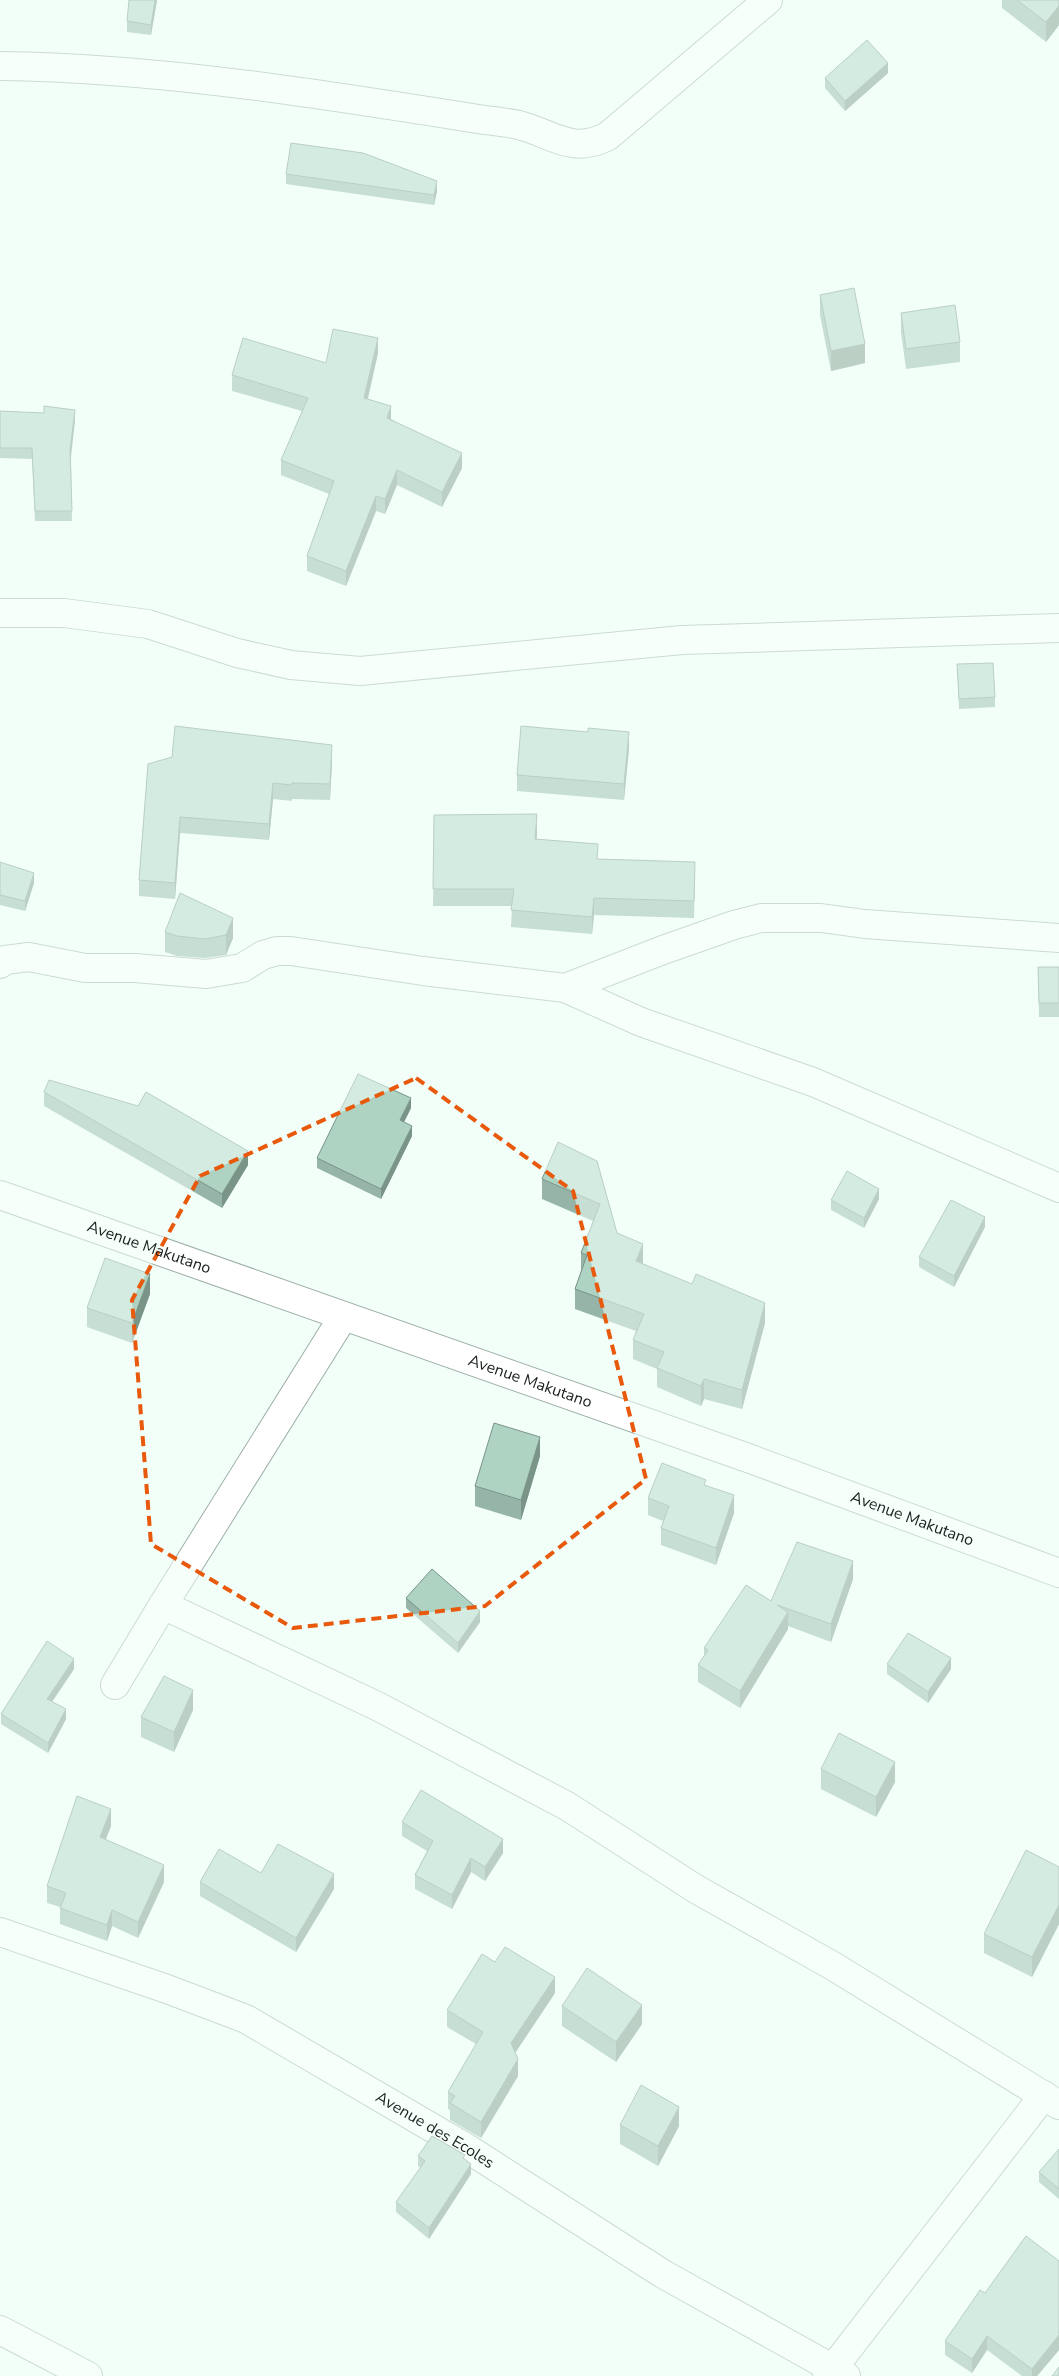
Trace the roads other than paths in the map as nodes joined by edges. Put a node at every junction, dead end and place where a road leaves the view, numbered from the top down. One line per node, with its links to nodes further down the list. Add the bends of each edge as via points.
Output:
1 (768, 0): 2 (street, via 608,136 581,145 566,143 519,125 334,96 129,73)
2 (0, 66)
3 (0, 613): 4 (street, via 64,613 148,624 237,653 291,665 360,670 682,640)
4 (1059, 628)
5 (1059, 938): 7 (street, via 821,918 761,918 663,950)
6 (0, 964): 7 (street, via 5,960 29,958 85,968 206,974 242,968 277,951 291,951)
7 (565, 988): 8 (street, via 641,1022 813,1082)
8 (1059, 1188)
9 (0, 1195): 10 (street, Avenue Makutano)
10 (342, 1317): 11 (street, Avenue Makutano, via 748,1458); 12 (street)
11 (1059, 1573)
12 (163, 1605): 13 (street); 15 (street, via 377,1706 567,1806 696,1889 832,1966)
13 (115, 1685)
14 (0, 1932): 17 (street, Avenue des Ecoles, via 246,2019 464,2147 663,2274)
15 (1052, 2100): 17 (street)
16 (0, 2330): 18 (street)
17 (835, 2373)
18 (88, 2376)

